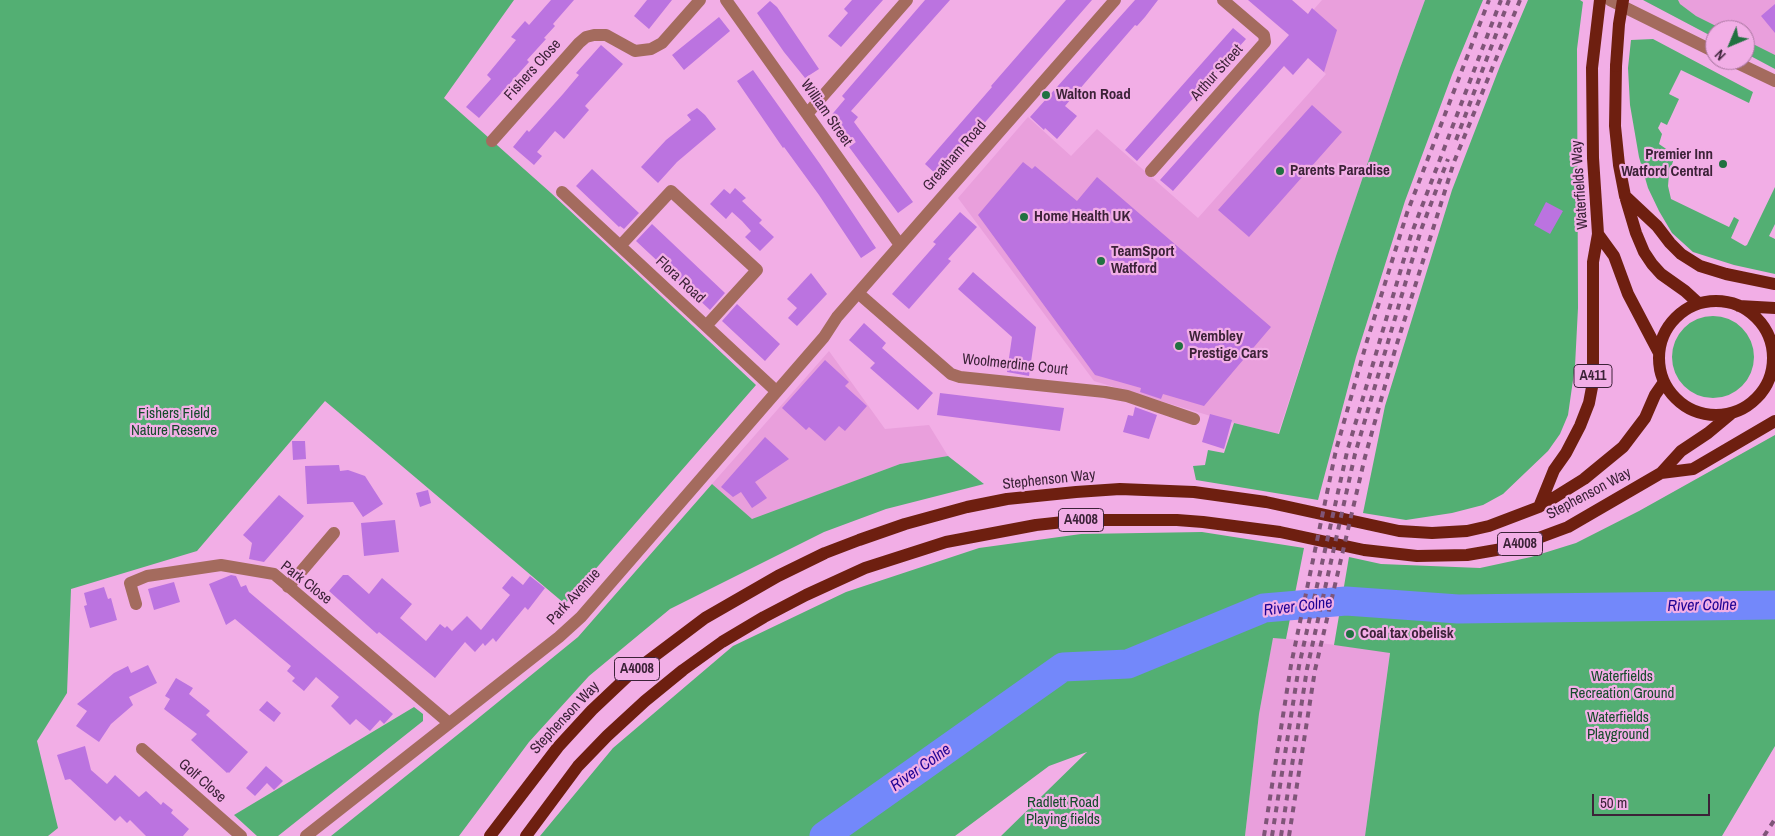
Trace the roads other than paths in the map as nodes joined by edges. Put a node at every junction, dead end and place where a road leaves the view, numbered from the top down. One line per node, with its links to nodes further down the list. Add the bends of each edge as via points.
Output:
1 (700, 0): 13 (street, Fishers Close, via 662,43 652,49 635,51 606,35 586,37)
2 (726, 0): 12 (street, William Street)
3 (907, 0): 12 (street)
4 (1115, 0): 18 (street, Greatham Road)
5 (1223, 0): 14 (street, Arthur Street, via 1264,35 1266,42)
6 (1600, 0): 17 (main road, Waterfields Way / A411, via 1592,68)
7 (1610, 0): 9 (street)
8 (1623, 0): 16 (main road, bridge, via 1616,66 1615,126)
9 (1705, 47)
10 (1752, 70): 11 (street)
11 (1775, 81)
12 (807, 114): 18 (street, William Street)
13 (492, 141)
14 (1151, 171)
15 (562, 192): 19 (street, Flora Road)
16 (1625, 196): 20 (main road, via 1681,254 1700,266); 22 (main road, via 1636,233 1652,264)
17 (1598, 234): 27 (main road, Waterfields Way, via 1614,256 1628,294); 35 (main road, A411, via 1593,262 1593,382 1589,403 1566,453 1554,470)
18 (900, 245): 21 (street, Greatham Road)
19 (620, 246): 25 (street, Flora Road); 25 (street, via 671,191 757,270)
20 (1775, 284)
21 (858, 293): 26 (street, Greatham Road); 32 (street, Woolmerdine Court, via 951,374 1105,392)
22 (1697, 302): 23 (main road, via 1716,300); 27 (main road, via 1672,322)
23 (1739, 306): 24 (main road); 28 (main road, via 1758,319 1768,335 1773,354)
24 (1775, 308)
25 (706, 326): 30 (street, Flora Road)
26 (824, 337): 30 (street, Park Avenue)
27 (1659, 353): 29 (main road)
28 (1773, 376): 31 (main road, via 1752,402)
29 (1664, 382): 31 (main road, via 1676,398 1693,410 1714,416); 35 (main road, Stephenson Way / A4008, via 1645,418 1623,446 1584,479)
30 (776, 391): 39 (street, Park Avenue, via 580,617)
31 (1732, 413): 34 (main road, Stephenson Way / A4008, via 1681,450)
32 (1194, 419)
33 (1775, 421): 34 (main road, A4008, via 1693,469)
34 (1661, 473): 44 (main road, Stephenson Way / A4008, via 1568,527 1502,549 1467,555 1417,556 1364,550 1245,526 1132,519 1036,525 946,542 907,554 838,579 806,595 722,642 683,670 578,766)
35 (1539, 507): 43 (main road, Stephenson Way / A4008, via 1489,526 1432,533 1400,531 1266,502 1194,492 1120,489 1007,499 906,524 825,553 778,576 705,618 664,648 592,710 558,747)
36 (334, 533): 37 (street)
37 (288, 587): 38 (street, Park Close, via 274,574 221,566 147,576 130,583); 39 (street, Park Close)
38 (136, 604)
39 (449, 723): 42 (street, Park Avenue)
40 (142, 750): 41 (street, Golf Close)
41 (241, 836)
42 (306, 836)
43 (490, 836)
44 (526, 836)

